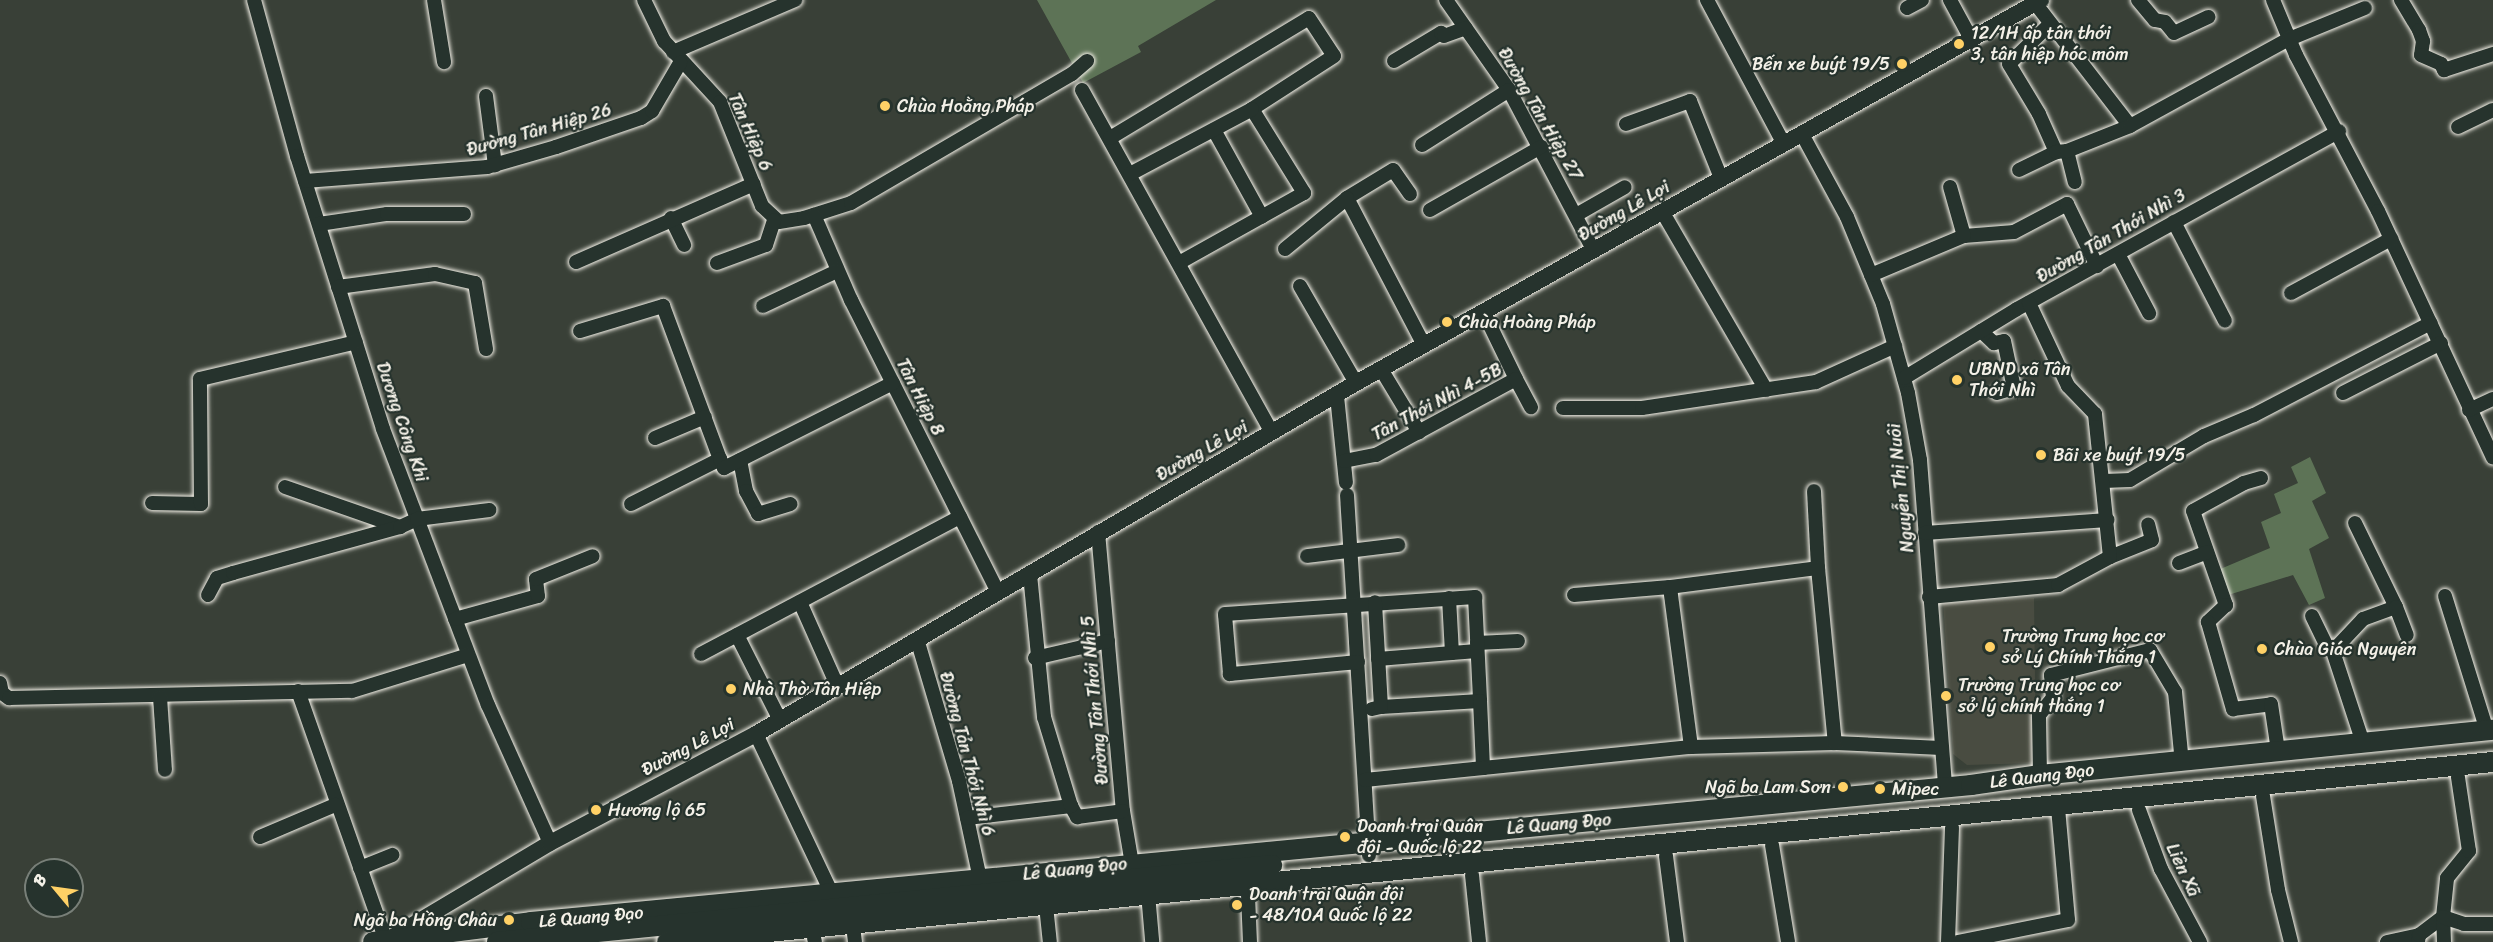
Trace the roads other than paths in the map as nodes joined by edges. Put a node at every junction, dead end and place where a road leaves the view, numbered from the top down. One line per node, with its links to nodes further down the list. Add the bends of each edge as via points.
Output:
1 (254, 0): 45 (street, Dương Công Khi)
2 (434, 0): 24 (street)
3 (644, 0): 21 (street, Tân Hiệp 6)
4 (795, 0): 21 (street)
5 (1446, 0): 17 (street, Đường Tân Hiệp 27)
6 (1707, 0): 37 (street)
7 (1922, 0): 13 (street)
8 (1950, 0): 18 (street)
9 (2138, 0): 15 (street, via 2155,20 2165,22 2174,33)
10 (2273, 0): 19 (street)
11 (2401, 0): 20 (street, via 2423,40 2421,55 2441,64 2444,70)
12 (2038, 2): 16 (street); 18 (main road, Đường Lê Lợi)
13 (1907, 8)
14 (2366, 8): 19 (street)
15 (2208, 17)
16 (2050, 24): 31 (street); 40 (street, via 2009,64)
17 (1466, 28): 23 (street, via 1444,36 1441,33); 26 (street, Đường Tân Hiệp 27)
18 (1970, 37): 35 (main road, Đường Lê Lợi)
19 (2289, 39): 31 (street); 34 (street)
20 (2493, 54)
21 (677, 58): 41 (street, Đường Tân Hiệp 26, via 652,111 641,118); 47 (street, Tân Hiệp 6, via 723,107)
22 (1087, 61): 55 (street, via 1072,74 851,203)
23 (1394, 61)
24 (444, 62)
25 (1082, 90): 36 (street)
26 (1509, 90): 38 (street); 39 (street, Đường Tân Hiệp 27)
27 (486, 96): 41 (street)
28 (1252, 109): 33 (street); 36 (street, via 1334,56 1309,18); 57 (street, via 1304,193)
29 (2493, 110): 32 (street)
30 (1626, 124): 44 (street, via 1690,101)
31 (2130, 126): 40 (street)
32 (2458, 127)
33 (1214, 129): 43 (street); 57 (street)
34 (2339, 131): 60 (street, Đường Tân Thới Nhì 3); 63 (street)
35 (1802, 134): 37 (main road, Đường Lê Lợi); 73 (street, Nguyễn Thị Nuôi, via 1847,216)
36 (1110, 138): 43 (street)
37 (1784, 144): 44 (main road, Đường Lê Lợi)
38 (1422, 145)
39 (1541, 147): 52 (street); 56 (street, Đường Tân Hiệp 27)
40 (2061, 152): 42 (street); 46 (street)
41 (495, 165): 45 (street, Đường Tân Hiệp 26)
42 (2019, 170)
43 (1130, 174): 69 (street)
44 (1721, 178): 53 (main road, Đường Lê Lợi)
45 (305, 181): 61 (street, Dương Công Khi)
46 (2075, 182)
47 (754, 184): 58 (street); 59 (street, Tân Hiệp 6, via 762,206)
48 (1625, 187): 56 (street)
49 (1950, 188): 62 (street)
50 (1410, 194): 51 (street, via 1393,170)
51 (1347, 198): 65 (street); 87 (street)
52 (1430, 210)
53 (1662, 211): 66 (main road, Đường Lê Lợi); 95 (street)
54 (464, 214): 61 (street, via 387,214)
55 (814, 215): 59 (street); 72 (street, Tân Hiệp 8)
56 (1576, 215): 66 (street, Đường Tân Hiệp 27)
57 (1262, 217): 69 (street)
58 (671, 218): 64 (street); 68 (street)
59 (774, 220): 70 (street, via 766,245)
60 (2174, 222): 67 (street, Đường Tân Thới Nhì 3); 81 (street)
61 (319, 224): 75 (street, Dương Công Khi)
62 (1964, 236): 71 (street, via 2014,232 2067,204); 73 (street)
63 (2391, 239): 76 (street); 82 (street)
64 (684, 245)
65 (1285, 249)
66 (1594, 251): 79 (main road, Đường Lê Lợi)
67 (2118, 254): 71 (street, Đường Tân Thới Nhì 3); 80 (street)
68 (576, 262)
69 (1179, 262): 105 (street)
70 (717, 263)
71 (2097, 266): 77 (street, Đường Tân Thới Nhì 3)
72 (837, 271): 78 (street); 93 (street, Tân Hiệp 8)
73 (1871, 275): 88 (street, Nguyễn Thị Nuôi)
74 (1300, 286): 94 (street)
75 (338, 287): 85 (street, Dương Công Khi); 89 (street, via 435,274 449,274 475,284)
76 (2291, 293)
77 (2029, 303): 84 (street, Đường Tân Thới Nhì 3); 112 (street, via 2068,386 2095,414)
78 (763, 306)
79 (1484, 313): 87 (main road, Đường Lê Lợi); 92 (street)
80 (2149, 313)
81 (2225, 321)
82 (2432, 324): 86 (street); 112 (street, via 2254,415 2204,436 2130,480)
83 (580, 331): 103 (street, via 663,306)
84 (1982, 331): 91 (street, Đường Tân Thới Nhì 3); 96 (street, via 1994,343 2004,341 2014,388)
85 (356, 342): 115 (street, via 200,379 201,504); 120 (street, Dương Công Khi)
86 (2441, 343): 97 (street); 102 (street)
87 (1424, 345): 90 (main road, Đường Lê Lợi)
88 (1895, 346): 91 (street, Nguyễn Thị Nuôi); 95 (street, via 1816,382)
89 (486, 349)
90 (1381, 369): 94 (main road, Đường Lê Lợi); 104 (street)
91 (1904, 378): 126 (street, Nguyễn Thị Nuôi, via 1920,460)
92 (1516, 379): 100 (street, Tân Thới Nhì 4-5B); 104 (street, Tân Thới Nhì 4-5B)
93 (892, 383): 109 (street); 119 (street, Tân Hiệp 8)
94 (1356, 383): 98 (main road, Đường Lê Lợi)
95 (1766, 390): 101 (street, via 1642,408)
96 (1997, 393)
97 (2343, 393)
98 (1337, 396): 105 (main road, Đường Lê Lợi); 110 (street)
99 (2493, 399): 102 (street)
100 (1531, 407)
101 (1563, 408)
102 (2469, 410): 107 (street)
103 (705, 417): 106 (street); 108 (street)
104 (1419, 432): 110 (street, Tân Thới Nhì 4-5B, via 1376,455)
105 (1272, 433): 125 (main road, Đường Lê Lợi)
106 (655, 438)
107 (2493, 458)
108 (720, 459): 109 (street, via 724,468); 116 (street)
109 (740, 460): 117 (street, via 746,491 758,514)
110 (1344, 461): 128 (street)
111 (2261, 478): 129 (street, via 2193,511)
112 (2104, 481): 121 (street)
113 (285, 487): 124 (street)
114 (1814, 491): 134 (street)
115 (152, 503)
116 (631, 504)
117 (791, 504)
118 (489, 510): 120 (street)
119 (960, 518): 137 (street, Tân Hiệp 8); 143 (street)
120 (417, 519): 124 (street); 148 (street, Dương Công Khi)
121 (2108, 520): 126 (street); 132 (street)
122 (2355, 523): 146 (street)
123 (2148, 524): 132 (street, via 2152,540)
124 (400, 527): 138 (street, via 225,575 217,578)
125 (1098, 532): 135 (main road, Đường Lê Lợi); 152 (street, Đường Tân Thới Nhì 5)
126 (1925, 533): 141 (street, Nguyễn Thị Nuôi)
127 (1398, 545): 128 (street)
128 (1351, 550): 131 (street); 145 (street)
129 (2207, 552): 133 (street); 176 (street, via 2226,608 2208,622 2233,709 2271,704)
130 (593, 556): 148 (street, via 536,579 538,596)
131 (1307, 556)
132 (2110, 557): 141 (street, via 2058,585)
133 (2179, 563)
134 (1818, 568): 136 (street); 173 (street)
135 (1029, 573): 137 (main road, Đường Lê Lợi); 159 (street)
136 (1670, 586): 139 (street); 174 (street)
137 (998, 592): 151 (main road, Đường Lê Lợi)
138 (208, 595)
139 (1574, 595)
140 (2445, 596): 171 (street)
141 (1929, 597): 175 (street, Nguyễn Thị Nuôi)
142 (1449, 598): 144 (street); 154 (street, via 1474,597); 156 (street)
143 (800, 602): 150 (street); 163 (street)
144 (1375, 602): 145 (street); 160 (street)
145 (1355, 603): 161 (street); 161 (street, via 1225,614 1230,674)
146 (2396, 607): 149 (street); 155 (street, via 2363,619)
147 (2312, 616): 155 (street)
148 (455, 619): 158 (street, Dương Công Khi)
149 (2407, 634)
150 (737, 635): 157 (street); 169 (street)
151 (917, 639): 163 (main road, Đường Lê Lợi); 192 (street, Đường Tản Thới Nhì 6)
152 (1108, 641): 159 (street); 190 (street, Đường Tân Thới Nhì 5)
153 (1518, 641): 154 (street)
154 (1477, 647): 156 (street); 166 (street)
155 (2333, 651): 172 (street)
156 (1452, 653): 160 (street)
157 (701, 654)
158 (468, 655): 164 (street, via 352,691); 195 (street, Dương Công Khi)
159 (1035, 658): 188 (street, via 1044,717)
160 (1378, 659): 167 (street)
161 (1359, 662): 168 (street)
162 (0, 683): 165 (street, via 2,693 9,698)
163 (837, 685): 169 (main road, Đường Lê Lợi)
164 (298, 691): 165 (street); 187 (street)
165 (160, 697): 180 (street)
166 (1480, 701): 167 (street); 179 (street)
167 (1381, 706): 168 (street)
168 (1361, 712): 184 (street)
169 (779, 718): 170 (main road, Đường Lê Lợi)
170 (756, 734): 195 (main road, Đường Lê Lợi); 204 (street)
171 (2491, 734): 172 (highway, Lê Quang Đạo); 185 (highway, Lê Quang Đạo)
172 (2363, 742): 176 (highway, Lê Quang Đạo)
173 (1835, 743): 174 (street); 175 (street)
174 (1691, 747): 179 (street)
175 (1941, 748): 185 (street, Nguyễn Thị Nuôi)
176 (2278, 750): 178 (highway, Lê Quang Đạo)
177 (2493, 762): 191 (highway, Lê Quang Đạo)
178 (2182, 763): 182 (highway, Lê Quang Đạo); 182 (street, via 2175,692 2150,650 2051,675 2053,698 2039,715)
179 (1483, 768): 184 (street)
180 (165, 770)
181 (2493, 773): 183 (highway, Lê Quang Đạo)
182 (2040, 775): 185 (highway, Lê Quang Đạo)
183 (2458, 777): 186 (highway, Lê Quang Đạo); 208 (street, via 2470,848 2447,878)
184 (1365, 780): 197 (street)
185 (1945, 792): 193 (highway); 197 (highway, Lê Quang Đạo)
186 (2263, 796): 189 (highway, Lê Quang Đạo); 226 (street)
187 (335, 805): 194 (street); 201 (street)
188 (1071, 806): 190 (street, via 1077,817); 192 (street)
189 (2139, 810): 191 (highway, Lê Quang Đạo); 225 (street, Liên Xã, via 2161,869)
190 (1123, 811): 200 (street, Đường Tân Thới Nhì 5)
191 (2058, 812): 193 (highway, Lê Quang Đạo); 224 (street, via 2068,920)
192 (967, 818): 203 (street, Đường Tản Thới Nhì 6)
193 (1951, 822): 196 (highway, Lê Quang Đạo); 215 (highway, Lê Quang Đạo); 223 (street)
194 (260, 837)
195 (550, 843): 213 (main road, Đường Lê Lợi)
196 (1772, 845): 199 (highway, Lê Quang Đạo); 222 (street)
197 (1368, 849): 200 (highway, Lê Quang Đạo); 214 (highway, Lê Quang Đạo)
198 (393, 855): 201 (street)
199 (1666, 856): 202 (highway, Lê Quang Đạo); 221 (street)
200 (1132, 864): 203 (highway, Lê Quang Đạo)
201 (360, 868): 213 (street)
202 (1472, 875): 205 (highway, Lê Quang Đạo); 220 (street)
203 (980, 879): 204 (highway, Lê Quang Đạo)
204 (831, 892): 213 (highway, Lê Quang Đạo)
205 (1248, 895): 206 (highway, Lê Quang Đạo); 219 (street)
206 (1149, 905): 207 (highway, Lê Quang Đạo); 218 (street)
207 (1047, 915): 210 (highway, Lê Quang Đạo); 217 (street)
208 (2443, 917): 209 (street, via 2464,924); 211 (street); 228 (street)
209 (2492, 925)
210 (855, 938): 212 (highway, Lê Quang Đạo)
211 (2418, 938): 227 (street)
212 (814, 940): 216 (highway, Lê Quang Đạo)
213 (382, 942)
214 (497, 942)
215 (666, 942)
216 (774, 942)
217 (1050, 942)
218 (1152, 942)
219 (1250, 942)
220 (1479, 942)
221 (1677, 942)
222 (1788, 942)
223 (1948, 942)
224 (1958, 942)
225 (2200, 942)
226 (2291, 942)
227 (2387, 942)
228 (2444, 942)

